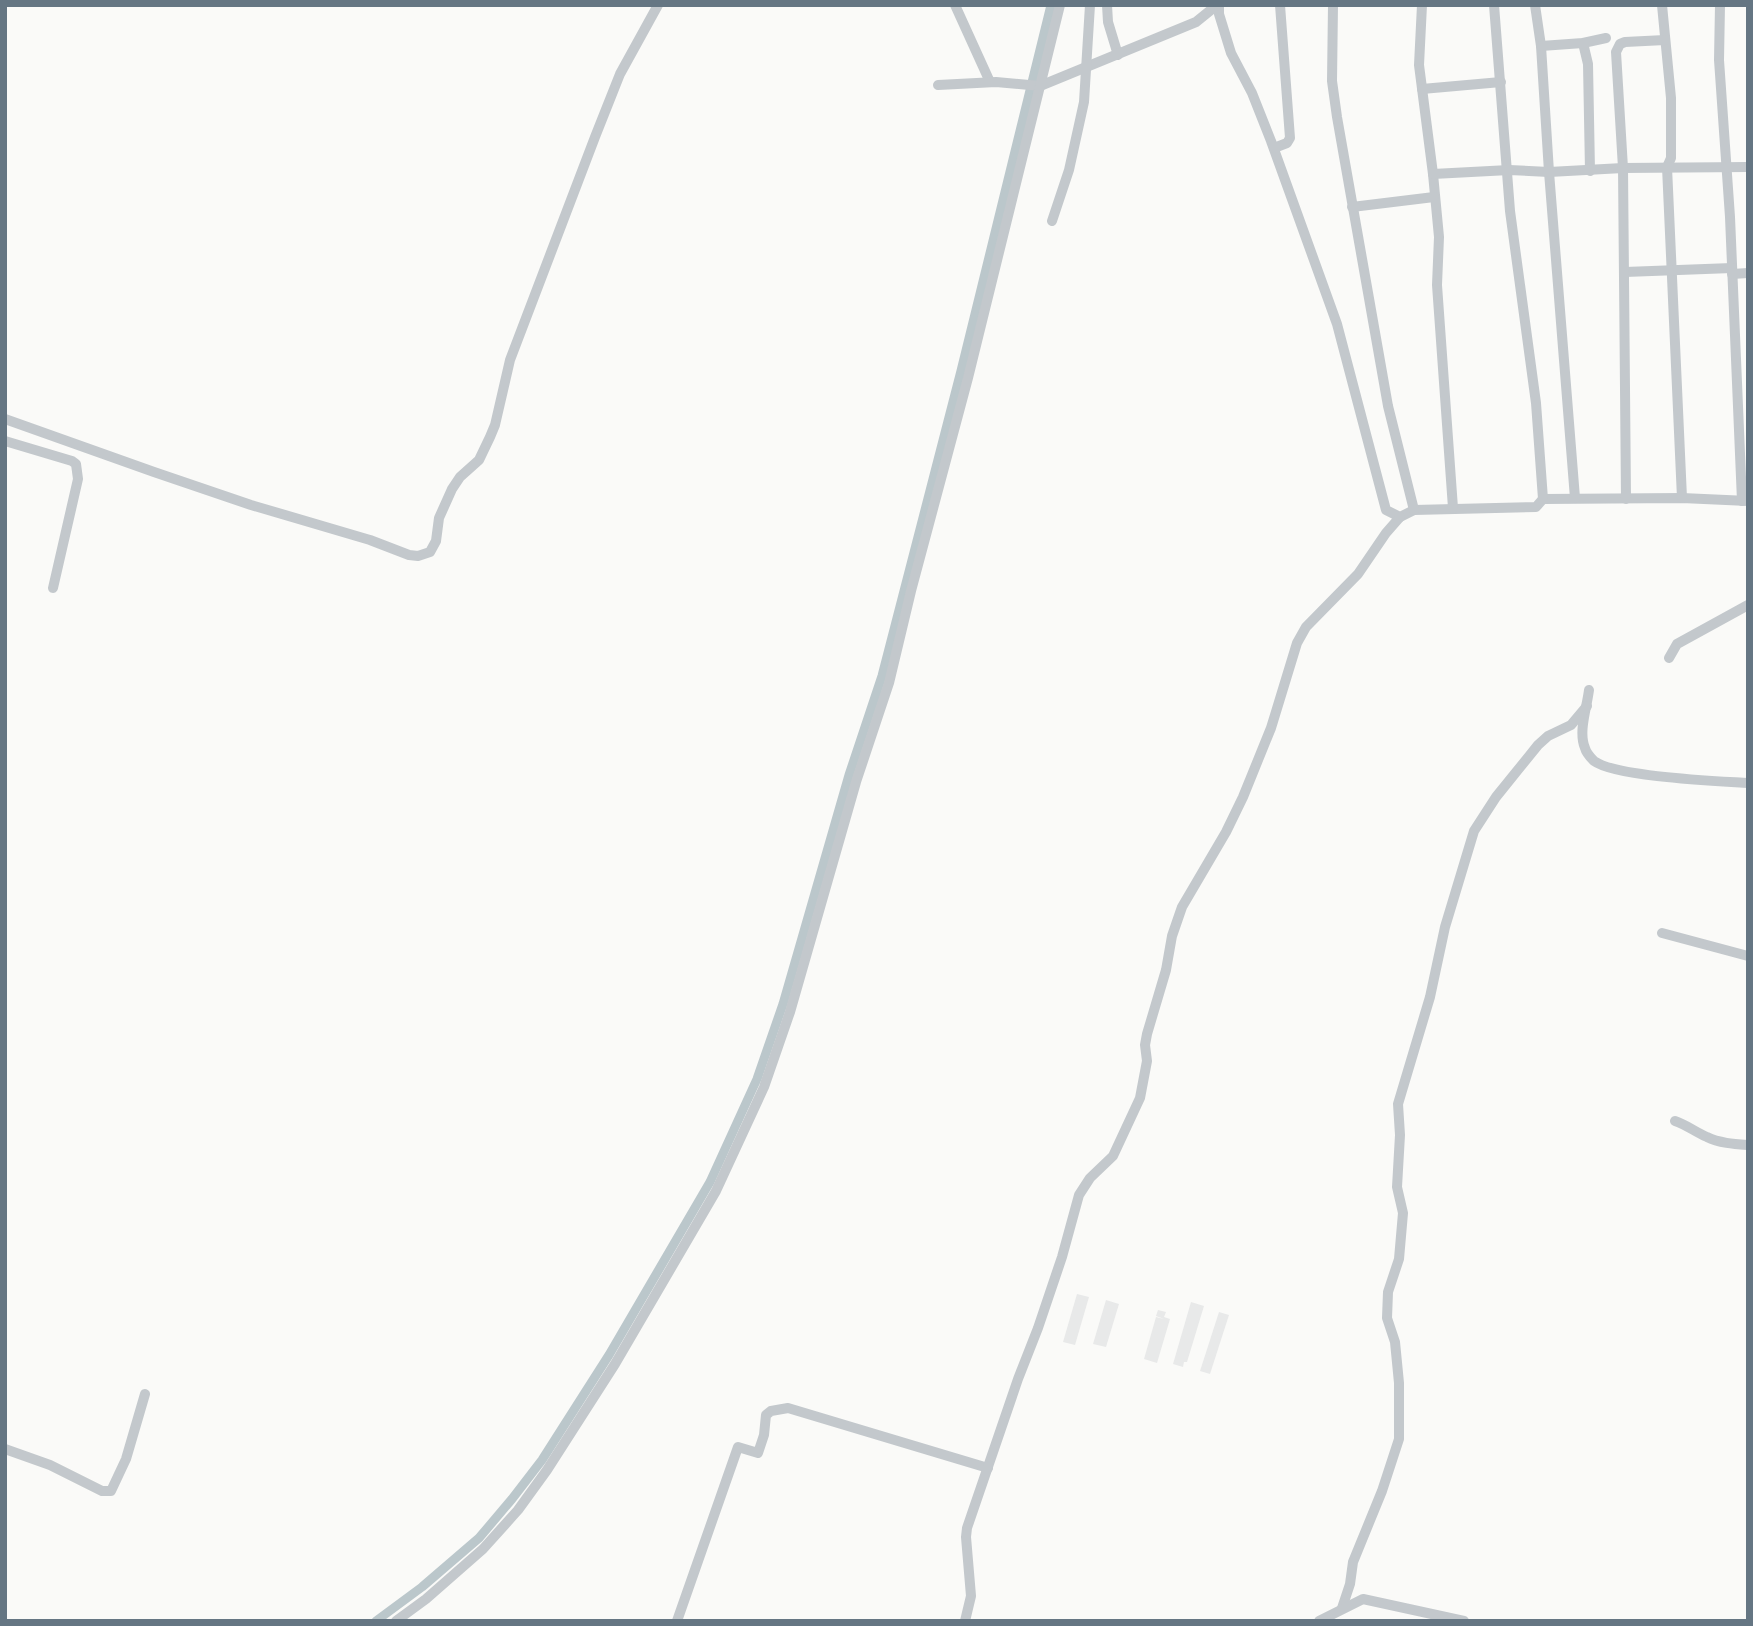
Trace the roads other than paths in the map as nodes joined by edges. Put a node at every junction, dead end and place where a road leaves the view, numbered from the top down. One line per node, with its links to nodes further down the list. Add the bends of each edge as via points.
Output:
1 (658, 5): 41 (street, via 620,75 575,187 510,360 490,437 479,460 452,489 430,552 409,555)
2 (955, 5): 20 (street)
3 (1060, 5): 23 (street)
4 (1090, 5): 19 (street)
5 (1107, 5): 18 (street)
6 (1218, 5): 18 (street, via 1196,22); 25 (street, via 1231,53)
7 (1280, 5): 25 (street, via 1290,138)
8 (1333, 5): 35 (street, via 1334,101)
9 (1422, 5): 24 (street)
10 (1494, 5): 21 (street)
11 (1535, 5): 17 (street)
12 (1662, 5): 15 (street)
13 (1720, 5): 27 (street)
14 (1606, 38): 16 (street)
15 (1665, 40): 26 (street, via 1671,97); 29 (street, via 1625,42 1617,48)
16 (1583, 43): 17 (street); 31 (street, via 1588,64)
17 (1541, 46): 32 (street)
18 (1118, 55): 19 (street)
19 (1085, 69): 23 (street); 36 (street, via 1084,102)
20 (990, 82): 22 (street); 23 (street)
21 (1501, 82): 24 (street); 30 (street)
22 (938, 85)
23 (1040, 86): 65 (street, via 889,683 764,1087 716,1191 547,1470 483,1549)
24 (1422, 89): 33 (street)
25 (1274, 148): 50 (street, via 1338,324 1384,504 1391,514)
26 (1667, 167): 27 (street); 29 (street); 37 (street)
27 (1726, 167): 28 (street); 38 (street)
28 (1748, 167)
29 (1623, 168): 31 (street); 39 (street)
30 (1509, 170): 32 (street); 33 (street); 45 (street)
31 (1590, 171): 32 (street)
32 (1549, 172): 43 (street)
33 (1433, 174): 34 (street)
34 (1434, 197): 35 (street); 48 (street)
35 (1352, 207): 49 (street, via 1388,406)
36 (1052, 221)
37 (1673, 270): 38 (street); 39 (street); 44 (street)
38 (1732, 271): 40 (street); 47 (street)
39 (1625, 272): 46 (street)
40 (1748, 273)
41 (5, 419)
42 (5, 441): 51 (street, via 76,464 78,479)
43 (1575, 498): 45 (street); 46 (street)
44 (1682, 498): 46 (street); 47 (street)
45 (1543, 499): 48 (street, via 1536,507)
46 (1626, 499)
47 (1745, 501)
48 (1453, 508): 49 (street)
49 (1414, 510): 50 (street)
50 (1401, 517): 63 (street, via 1359,574 1306,627 1297,643 1271,728 1243,797 1182,907 1147,1034 1140,1098 1113,1156 1079,1195)
51 (53, 588)
52 (1748, 605): 53 (street, via 1677,645)
53 (1669, 658)
54 (1589, 690): 55 (street)
55 (1587, 706): 56 (street, via 1582,738 1595,761 1638,772); 64 (street, via 1571,725 1538,745 1474,831 1445,927 1398,1104 1397,1187 1403,1213 1387,1318 1398,1369 1399,1439 1353,1562)
56 (1748, 783)
57 (1662, 933): 58 (street)
58 (1748, 956)
59 (1675, 1121): 60 (street, via 1708,1138)
60 (1748, 1145)
61 (145, 1394): 62 (street, via 126,1459 111,1491)
62 (5, 1449)
63 (988, 1468): 66 (street, via 788,1408 771,1411 766,1415 758,1454 738,1447); 67 (street, via 967,1528 971,1596)
64 (1342, 1608): 68 (street); 69 (street, via 1363,1600)
65 (396, 1621)
66 (677, 1621)
67 (965, 1621)
68 (1319, 1621)
69 (1464, 1621)

